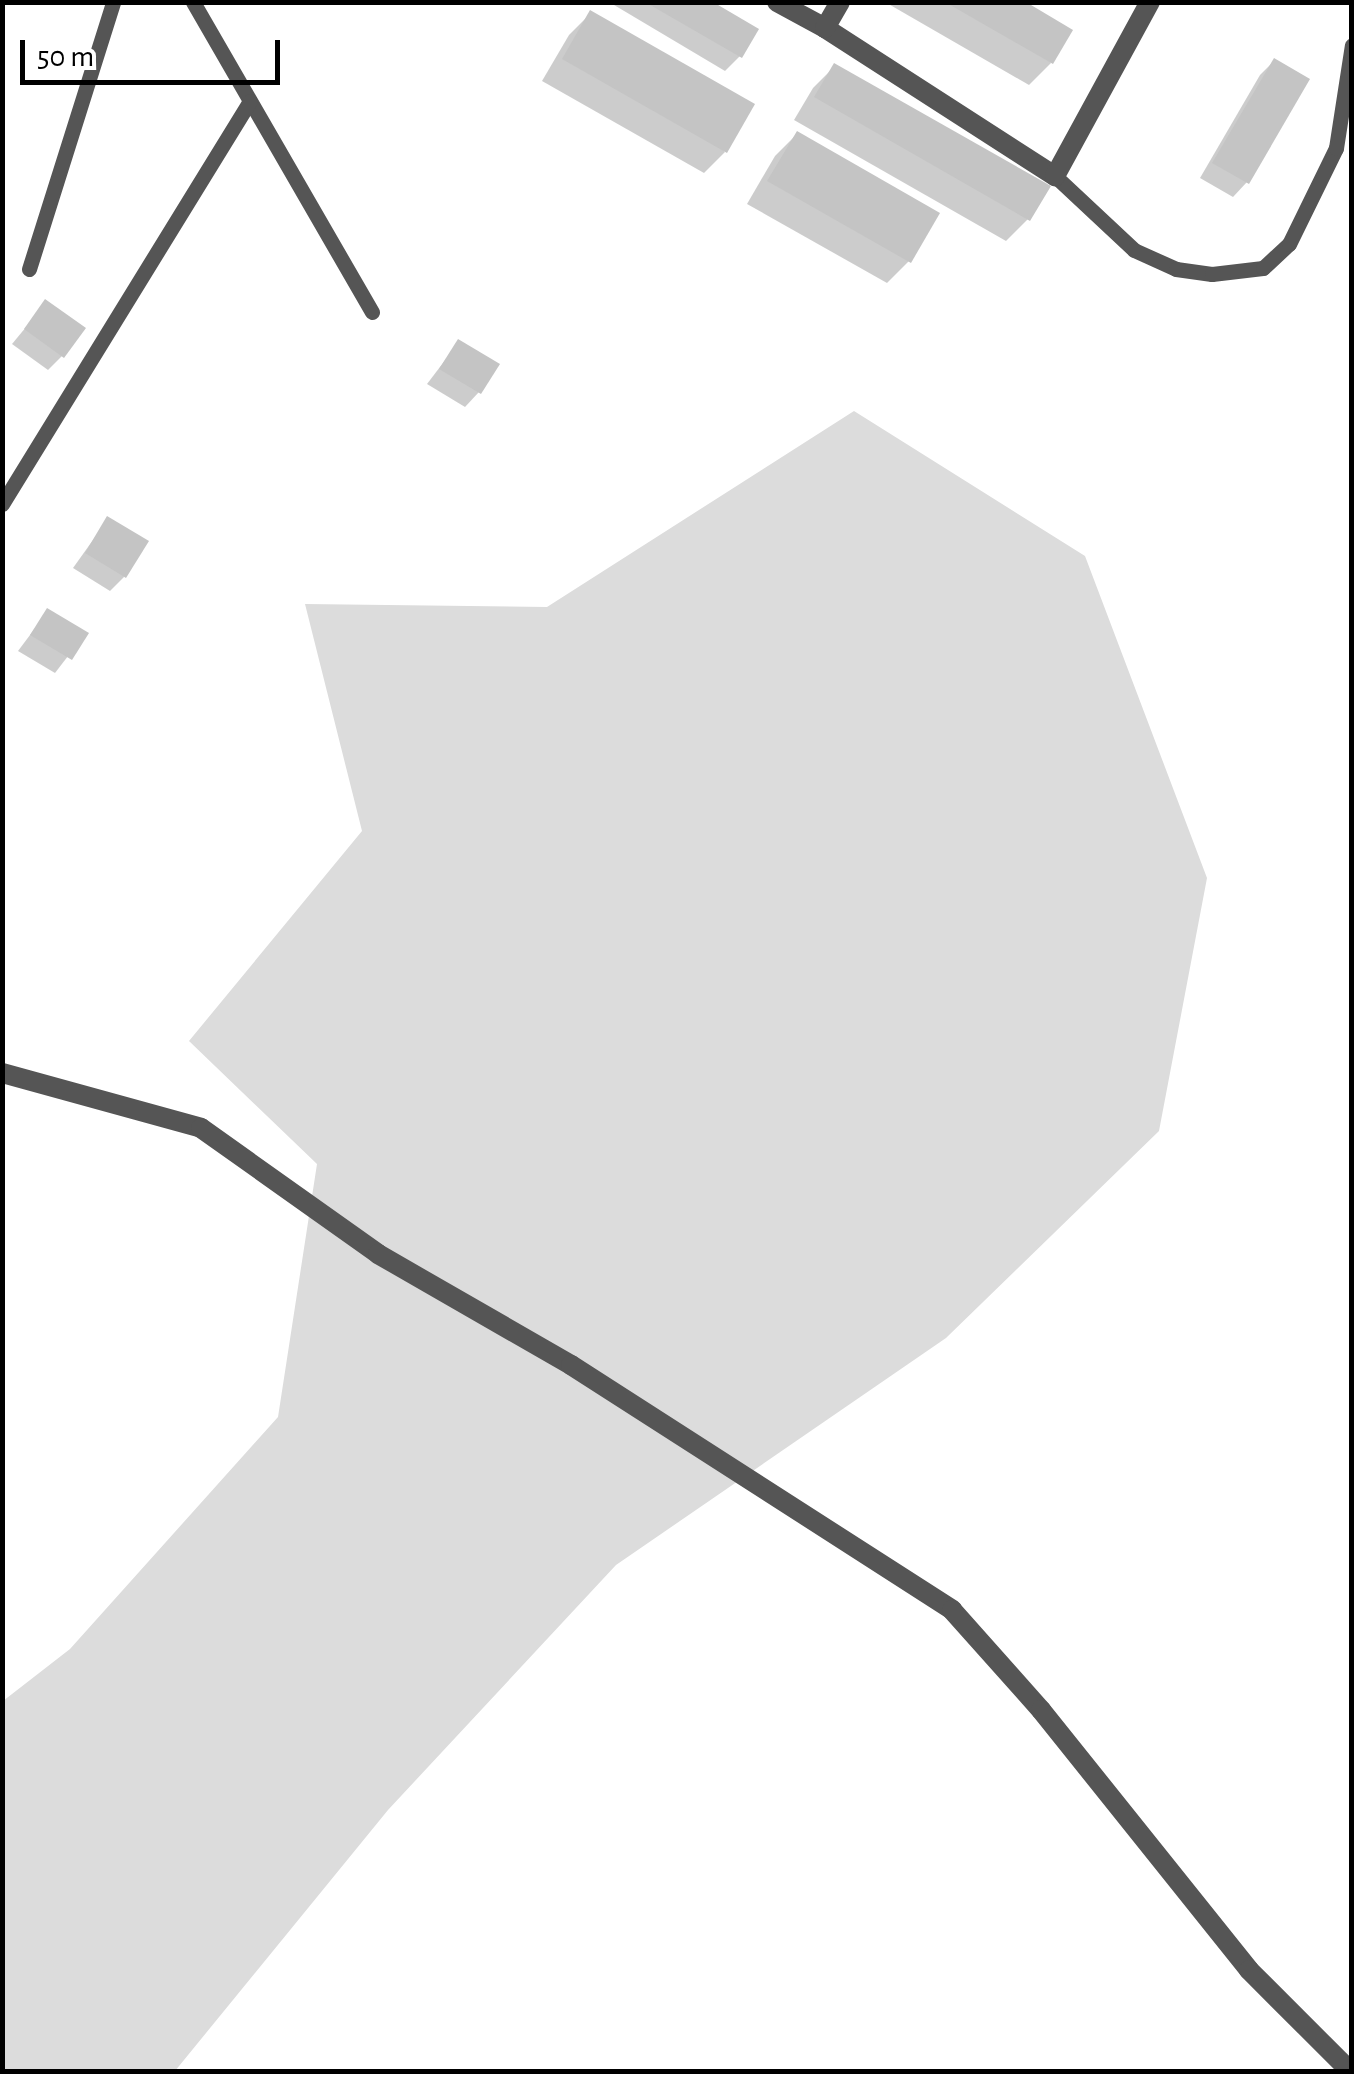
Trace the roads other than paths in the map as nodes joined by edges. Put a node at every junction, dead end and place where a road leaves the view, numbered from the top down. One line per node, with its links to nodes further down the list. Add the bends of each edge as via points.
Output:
1 (113, 2): 10 (lane)
2 (193, 2): 8 (lane)
3 (777, 2): 6 (street)
4 (840, 2): 6 (street)
5 (1150, 2): 9 (street)
6 (825, 28): 9 (street)
7 (1352, 46): 9 (lane, via 1336,148 1289,244 1263,268 1212,274 1176,269 1134,250)
8 (250, 102): 11 (lane); 12 (lane)
9 (1055, 176)
10 (29, 269)
11 (372, 312)
12 (2, 504)
13 (2, 1073): 14 (street, via 201,1128 378,1254 571,1365 952,1610 1042,1710 1249,1970)
14 (1352, 2072)

